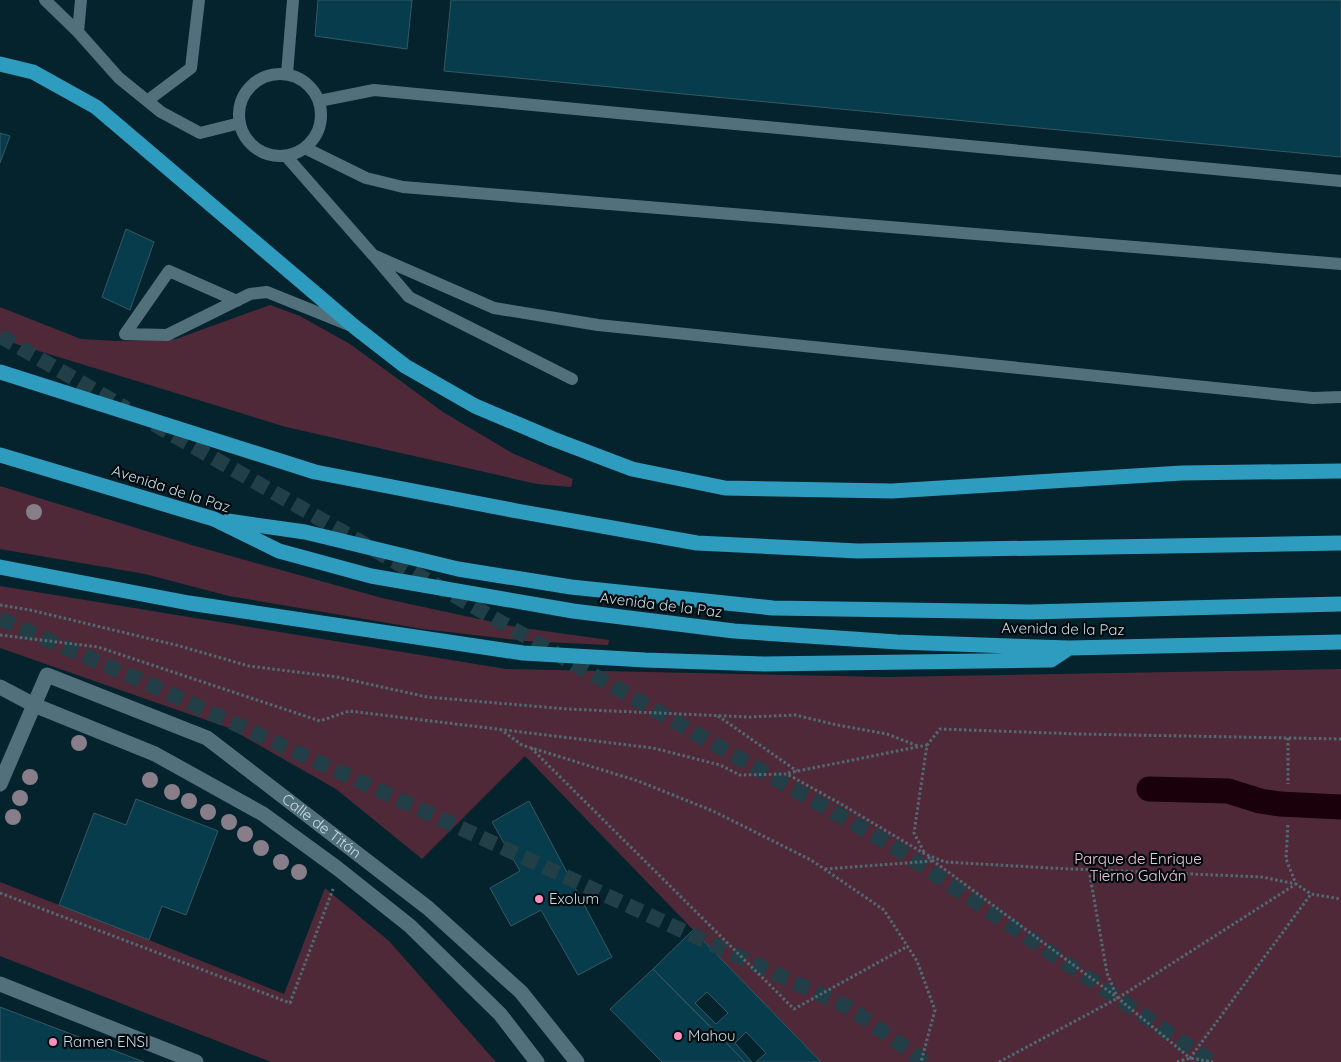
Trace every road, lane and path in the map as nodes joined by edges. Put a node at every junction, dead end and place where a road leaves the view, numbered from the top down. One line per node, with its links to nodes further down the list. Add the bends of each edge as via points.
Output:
1 (45, 0): 5 (lane)
2 (81, 0): 5 (lane)
3 (198, 0): 8 (lane, via 191,68)
4 (293, 0): 7 (lane)
5 (78, 32): 8 (lane, via 119,78)
6 (0, 64): 17 (highway, via 32,72 96,107)
7 (287, 74): 9 (lane, via 311,89); 10 (lane, via 265,77 252,84 239,109)
8 (147, 101): 10 (lane, via 200,133)
9 (319, 101): 11 (lane, via 320,124 315,137); 13 (lane, via 374,90)
10 (240, 123): 12 (lane, via 254,148 267,154)
11 (305, 148): 12 (lane); 15 (lane, via 366,178 402,186)
12 (286, 156): 14 (lane)
13 (1341, 181)
14 (373, 255): 19 (lane, via 409,297); 20 (lane, via 494,308 598,325 1313,398)
15 (1341, 264)
16 (237, 301): 16 (lane, via 169,271 125,334 167,335); 17 (lane, via 250,294 266,292)
17 (356, 328): 22 (highway, via 405,366 474,406 632,469 725,488 892,491 1182,473)
18 (0, 372): 24 (highway, via 315,472 697,543 858,551)
19 (572, 379)
20 (1341, 397)
21 (0, 455): 23 (highway, Avenida de la Paz)
22 (1341, 471)
23 (214, 519): 26 (highway, via 305,532 458,569 571,587 773,608 1030,612); 30 (highway, Avenida de la Paz, via 279,551 371,576 573,611 734,631 897,642)
24 (1341, 543)
25 (0, 567): 30 (highway, via 190,603 523,653 764,664 1051,660)
26 (1341, 604)
27 (0, 605): 33 (path, via 176,645 249,666 337,677 427,698)
28 (0, 635): 34 (path, via 98,647 320,721 349,711)
29 (1341, 642): 30 (highway, Avenida de la Paz)
30 (1069, 648)
31 (0, 687): 32 (street, Calle de Titán)
32 (34, 705): 42 (street); 59 (street, Calle de Titán, via 155,754 262,814 410,926 500,1014); 60 (street, Calle de Titán, via 47,675 207,738 428,908 521,992)
33 (717, 716): 38 (path, via 795,715 887,734); 40 (path)
34 (500, 729): 39 (path); 41 (path, via 654,748 720,765 740,775)
35 (1288, 738): 36 (path); 37 (path, via 940,730); 43 (path)
36 (1341, 739)
37 (927, 744): 38 (path); 45 (path, via 914,833)
38 (918, 746): 40 (path)
39 (531, 748): 47 (path, via 638,781 713,812); 54 (path, via 794,1008)
40 (797, 772): 41 (path)
41 (787, 774): 45 (path)
42 (0, 784)
43 (1288, 784)
44 (1288, 823): 49 (path, via 1286,858)
45 (925, 854): 46 (path); 48 (path, via 945,862)
46 (933, 860): 47 (path); 56 (path)
47 (825, 869): 54 (path, via 884,910)
48 (1089, 870): 49 (path, via 1262,877); 56 (path, via 1107,973)
49 (1296, 884): 52 (path); 56 (path)
50 (334, 885): 51 (path, via 290,1003)
51 (0, 893)
52 (1311, 894): 53 (path); 57 (path)
53 (1341, 898)
54 (908, 946): 61 (path, via 935,1010)
55 (0, 984): 58 (street)
56 (1118, 998): 57 (path); 62 (path)
57 (1190, 1058): 63 (path); 64 (path)
58 (196, 1062)
59 (537, 1062)
60 (577, 1062)
61 (921, 1062)
62 (999, 1062)
63 (1177, 1062)
64 (1213, 1062)

